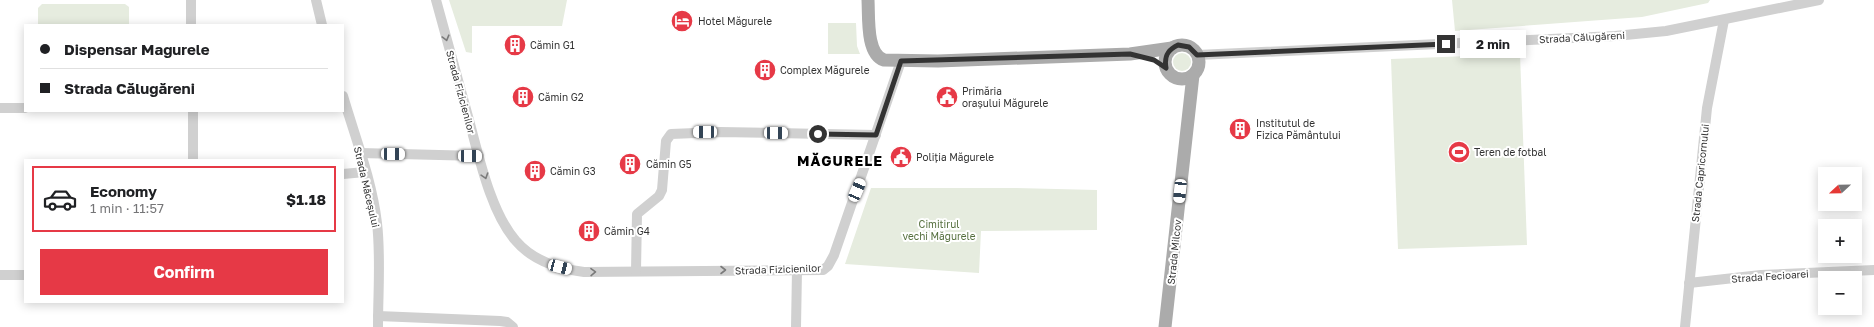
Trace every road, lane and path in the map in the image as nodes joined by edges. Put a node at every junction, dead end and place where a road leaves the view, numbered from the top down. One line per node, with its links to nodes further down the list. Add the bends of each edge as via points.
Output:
1 (190, 0): 7 (street)
2 (316, 0): 8 (street)
3 (436, 0): 23 (street, Strada Fizicienilor, one-way to 23)
4 (868, 0): 12 (main road, via 874,53 884,60)
5 (1819, 0): 6 (street, Strada Călugăreni)
6 (1724, 20): 11 (street, Strada Călugăreni, via 1666,31 1615,36); 32 (street, Strada Capricornului, via 1707,108)
7 (191, 24)
8 (322, 24)
9 (1172, 48): 10 (main road); 11 (main road, via 1184,45 1194,50); 13 (main road, via 1165,57)
10 (1130, 54): 12 (main road); 13 (main road, via 1154,60)
11 (1197, 55): 14 (main road, via 1198,66)
12 (901, 61): 21 (street, Strada Fizicienilor)
13 (1166, 68): 15 (main road)
14 (1193, 75): 15 (main road); 17 (main road, Strada Milcov)
15 (1178, 79): 17 (main road, Strada Milcov)
16 (344, 99): 22 (street, Strada Măceșului)
17 (1189, 105): 37 (main road, Strada Milcov)
18 (0, 108): 19 (street)
19 (24, 108)
20 (193, 112): 24 (street)
21 (876, 135): 27 (street, Strada Fizicienilor, via 831,261 823,270); 29 (street, via 720,132 671,134 666,141 662,190 659,196 637,214)
22 (360, 153): 23 (street); 25 (street, Strada Măceșului)
23 (479, 156): 29 (street, Strada Fizicienilor, one-way to 29, via 498,213 508,231 526,251 537,258 570,270)
24 (193, 159)
25 (365, 172): 26 (street); 33 (street, Strada Măceșului, via 377,221 379,243)
26 (344, 174)
27 (797, 270): 29 (street, Strada Fizicienilor, one-way to 27); 36 (street)
28 (1874, 270): 32 (street, Strada Fecioarei, via 1761,275)
29 (636, 271)
30 (0, 275): 31 (street)
31 (24, 275)
32 (1689, 283): 38 (street, Strada Capricornului)
33 (378, 316): 34 (street, Strada Măceșului); 35 (street, via 500,321 507,322)
34 (378, 327)
35 (513, 327)
36 (796, 327)
37 (1166, 327)
38 (1685, 327)

